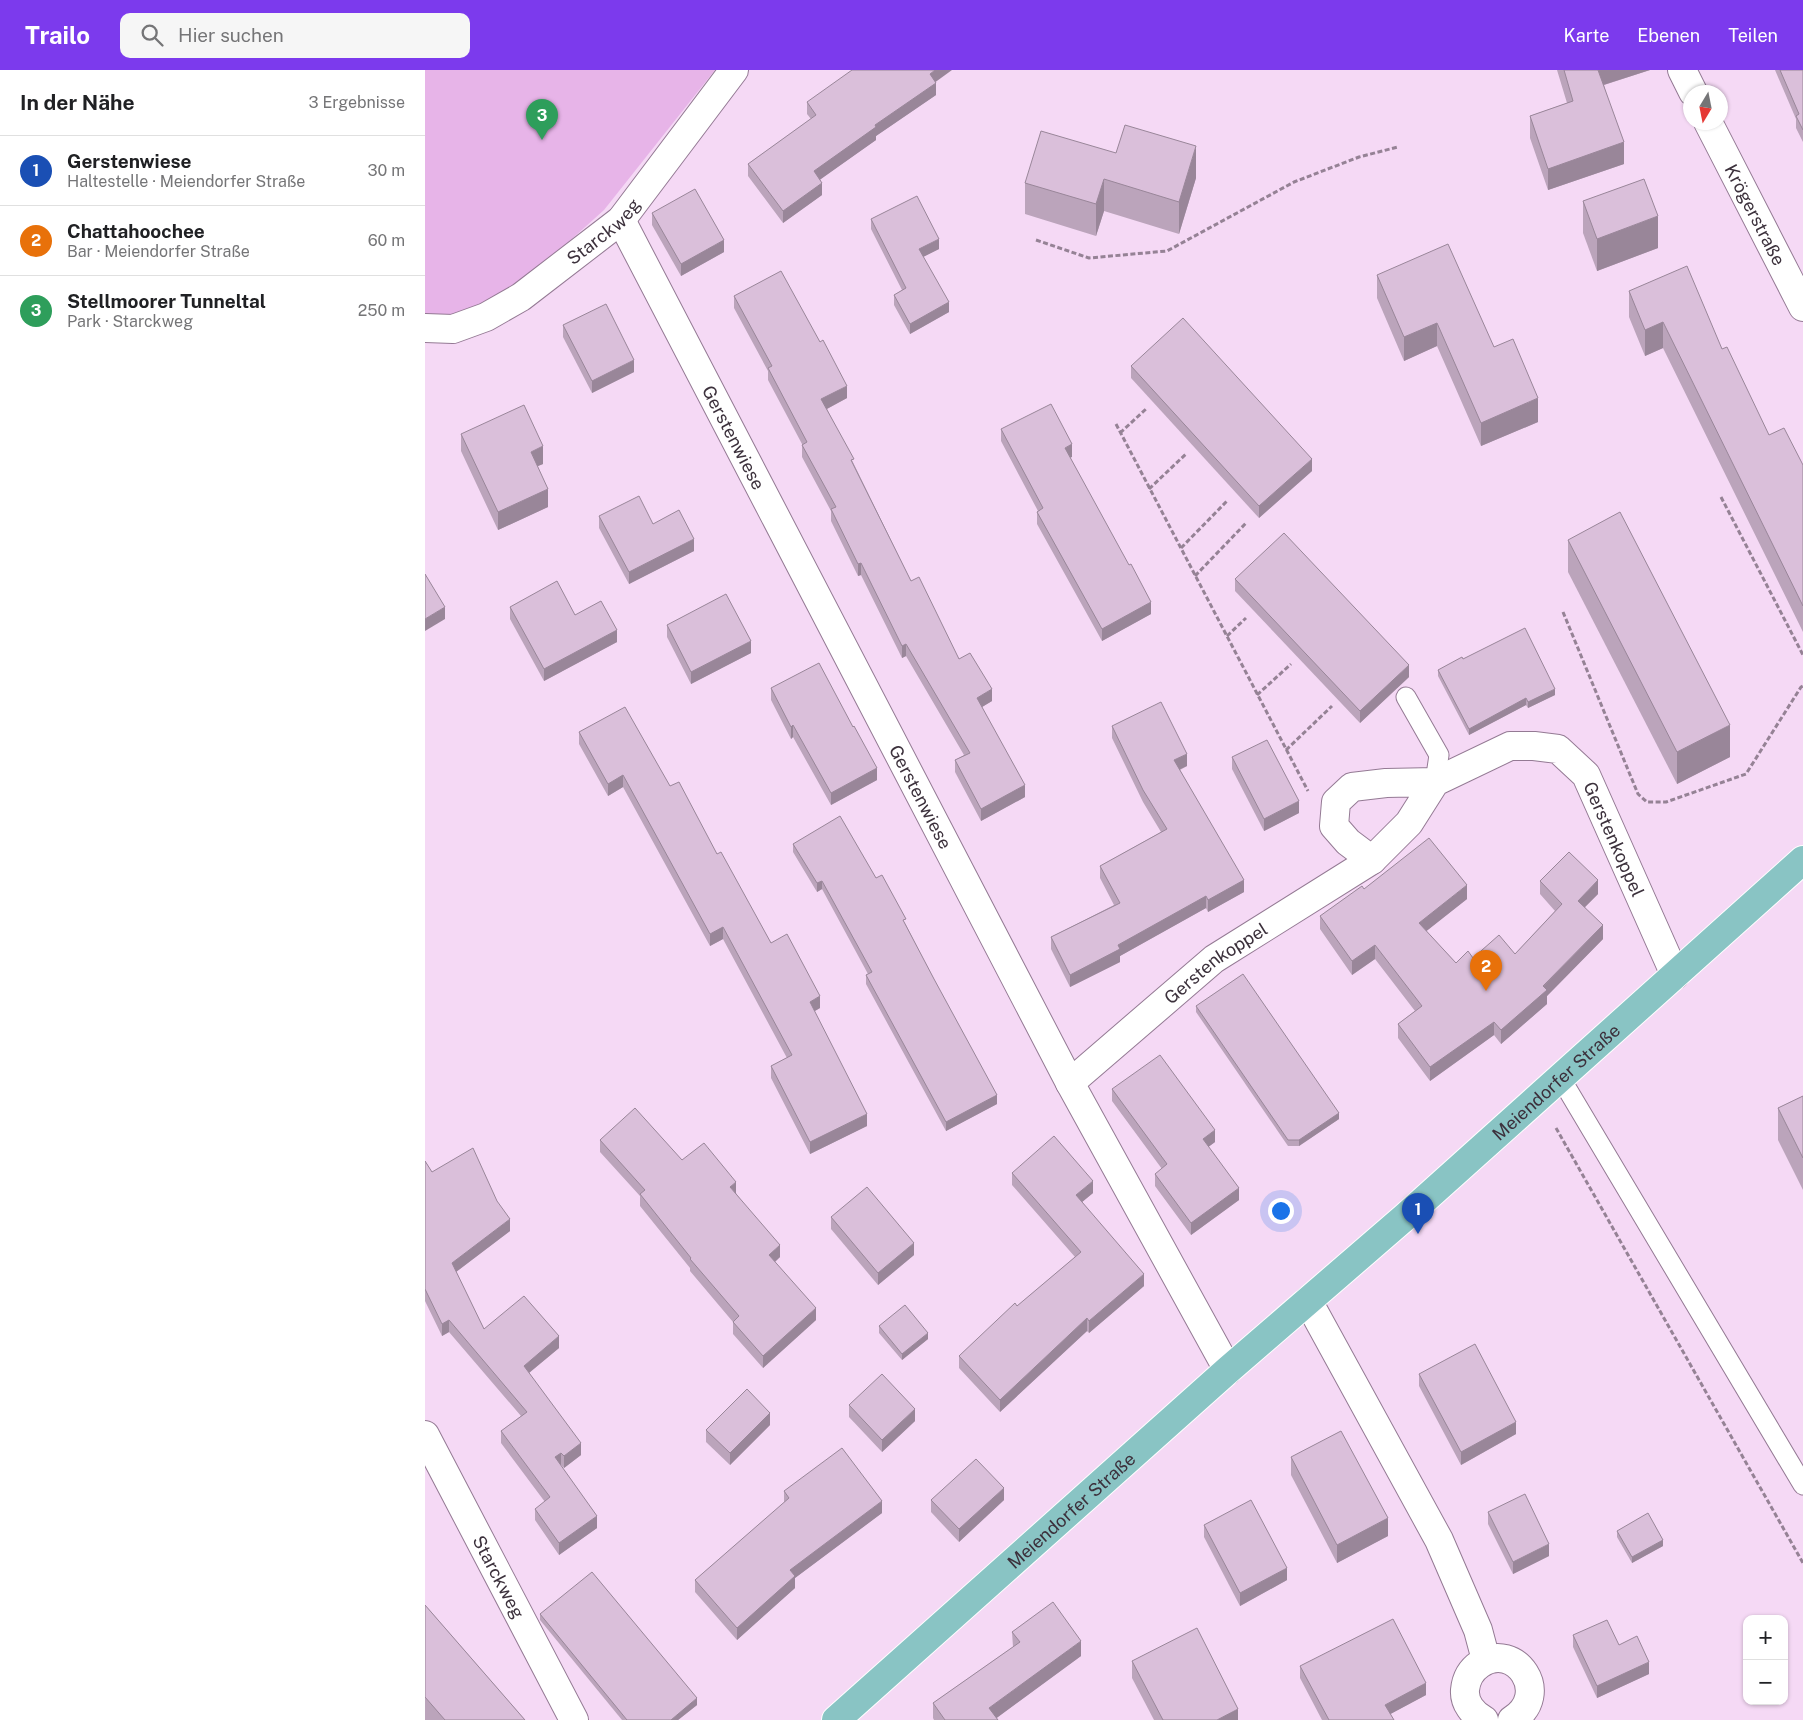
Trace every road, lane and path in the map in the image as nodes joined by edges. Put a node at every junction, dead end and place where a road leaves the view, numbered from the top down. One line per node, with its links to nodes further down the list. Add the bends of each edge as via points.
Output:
1 (734, 70): 6 (street, Starckweg)
2 (1682, 70): 3 (street)
3 (1690, 85)
4 (1712, 130): 8 (street, Krögerstraße)
5 (1398, 147): 7 (path, via 1359,157 1294,182 1167,251 1089,258)
6 (621, 220): 9 (street, Starckweg, via 521,297 486,317 453,329); 36 (street, Gerstenwiese)
7 (1036, 240)
8 (1803, 307)
9 (425, 328)
10 (1146, 409): 12 (path)
11 (1115, 424): 12 (path)
12 (1121, 433): 14 (path)
13 (1187, 453): 14 (path)
14 (1149, 489): 18 (path)
15 (1721, 497): 23 (path)
16 (1227, 501): 18 (path)
17 (1247, 522): 19 (path)
18 (1181, 548): 19 (path)
19 (1195, 576): 22 (path)
20 (1563, 612): 25 (path, via 1638,794 1647,802 1667,802 1746,774)
21 (1246, 618): 22 (path)
22 (1227, 636): 26 (path)
23 (1803, 655)
24 (1291, 664): 26 (path)
25 (1803, 686)
26 (1257, 694): 29 (path)
27 (1405, 697): 30 (lane, via 1439,755)
28 (1332, 706): 29 (path)
29 (1286, 750): 31 (path, via 1309,793)
30 (1435, 782): 31 (street, Gerstenkoppel, via 1352,787); 32 (street, Gerstenkoppel, via 1409,823); 34 (street, Gerstenkoppel, via 1510,746 1558,749 1586,775)
31 (1336, 802): 32 (street, via 1334,826 1348,842)
32 (1372, 860): 36 (street, Gerstenkoppel, via 1214,959)
33 (1803, 860): 34 (main road, Meiendorfer Straße)
34 (1675, 975): 35 (main road, Meiendorfer Straße)
35 (1560, 1077): 37 (main road, Meiendorfer Straße); 41 (lane)
36 (1070, 1082): 39 (street, Gerstenwiese)
37 (1539, 1096): 38 (main road, Meiendorfer Straße); 42 (path)
38 (1307, 1301): 39 (main road, Meiendorfer Straße); 43 (street, via 1439,1540 1478,1630)
39 (1228, 1370): 44 (main road, Meiendorfer Straße)
40 (425, 1435): 45 (street, Starckweg)
41 (1803, 1485)
42 (1803, 1563)
43 (1486, 1660): 46 (street, via 1474,1668 1467,1679 1465,1692 1468,1705); 47 (street, via 1499,1658 1513,1662 1523,1670 1529,1682 1527,1706)
44 (847, 1716)
45 (574, 1720)
46 (1484, 1720)
47 (1512, 1720)

